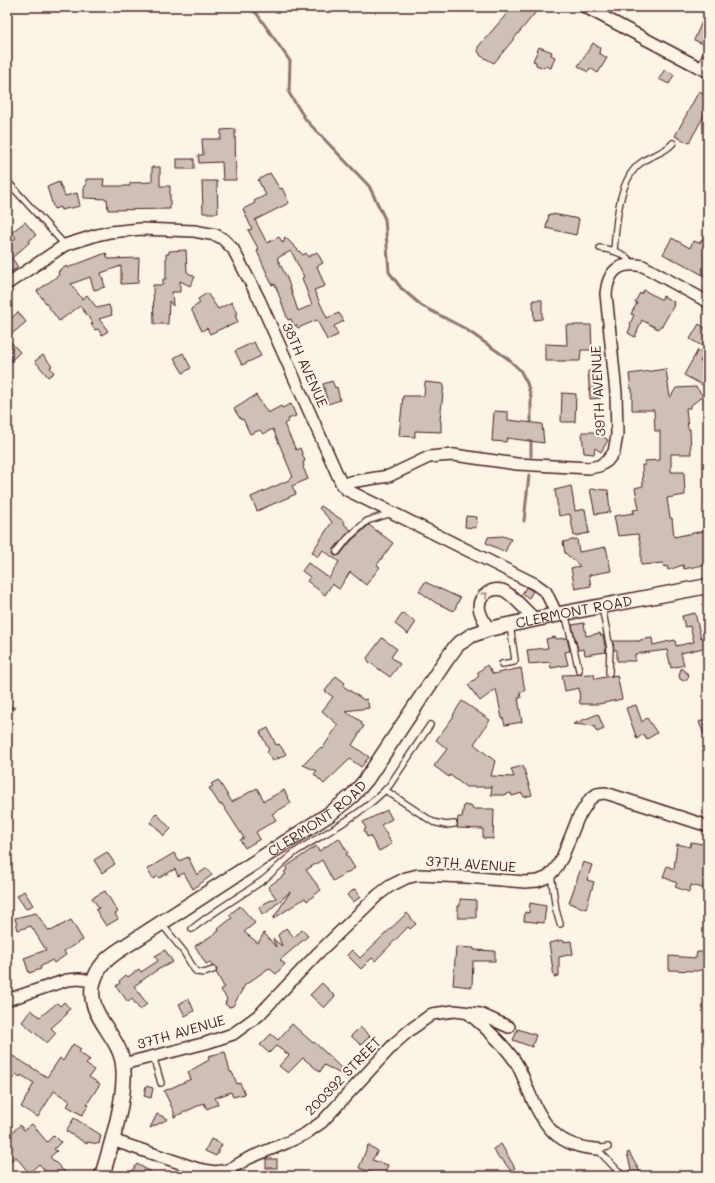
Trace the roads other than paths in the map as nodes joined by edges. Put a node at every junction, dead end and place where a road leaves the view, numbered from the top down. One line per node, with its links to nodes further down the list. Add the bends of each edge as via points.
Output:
1 (585, 7): 3 (street)
2 (708, 50): 3 (lane)
3 (704, 70)
4 (673, 143): 8 (lane, via 662,153 642,161 631,175 620,206)
5 (7, 181): 6 (lane)
6 (65, 246): 10 (street, 38TH AVENUE); 12 (street, 38TH AVENUE, via 103,233 141,229 207,232 227,241 259,299)
7 (600, 248): 8 (lane)
8 (614, 251): 9 (lane, via 629,258)
9 (632, 264): 11 (street, via 652,270); 12 (street, 39TH AVENUE, via 616,269 607,284 617,436 614,452 607,461 589,468 517,464 454,455 439,456 389,476)
10 (7, 284)
11 (708, 302)
12 (342, 485): 13 (street)
13 (392, 513): 14 (lane, via 368,521 348,538); 17 (street, via 535,584 546,592)
14 (337, 552)
15 (708, 586): 16 (street, CLERMONT ROAD)
16 (602, 606): 17 (street, CLERMONT ROAD); 23 (lane, via 610,650)
17 (561, 614): 18 (street, CLERMONT ROAD); 22 (lane)
18 (535, 619): 19 (street, CLERMONT ROAD); 20 (street, one-way to 18, via 479,611 479,603 484,595 493,590 508,593)
19 (510, 624): 20 (street, CLERMONT ROAD); 21 (lane, via 515,660)
20 (489, 629): 28 (street, CLERMONT ROAD, via 472,635 452,650 360,789 342,805)
21 (502, 664)
22 (579, 670)
23 (609, 673)
24 (430, 725): 25 (lane)
25 (385, 790): 26 (lane, via 433,822); 29 (lane, via 366,807)
26 (454, 824)
27 (708, 826): 30 (street, via 615,796 597,794 583,808 562,858)
28 (294, 836): 29 (lane); 31 (street, CLERMONT ROAD)
29 (302, 848): 33 (lane, via 262,881)
30 (551, 874): 32 (lane); 39 (street, 37TH AVENUE, via 538,881 525,882 450,876 418,875 406,878 378,894 245,1027 234,1034)
31 (161, 922): 34 (lane, via 197,972); 35 (street, CLERMONT ROAD, via 108,957)
32 (560, 924)
33 (192, 929)
34 (213, 970)
35 (93, 981): 36 (street, via 67,980); 40 (street, CLERMONT ROAD, via 94,1006 114,1039)
36 (7, 1000)
37 (467, 1012): 38 (street, 200392 STREET, via 480,1014); 43 (street, via 515,1062 539,1114 552,1131 569,1143 588,1148); 44 (street, 200392 STREET, via 442,1012 423,1019 396,1043 322,1122 305,1134 249,1158)
38 (509, 1027)
39 (153, 1056): 40 (street, 37TH AVENUE); 41 (lane)
40 (123, 1064): 42 (street, CLERMONT ROAD, via 122,1092)
41 (161, 1083)
42 (112, 1140): 44 (street, 200392 STREET, via 203,1170); 45 (street, CLERMONT ROAD)
43 (603, 1148): 46 (lane)
44 (230, 1173)
45 (102, 1176)
46 (624, 1176)

